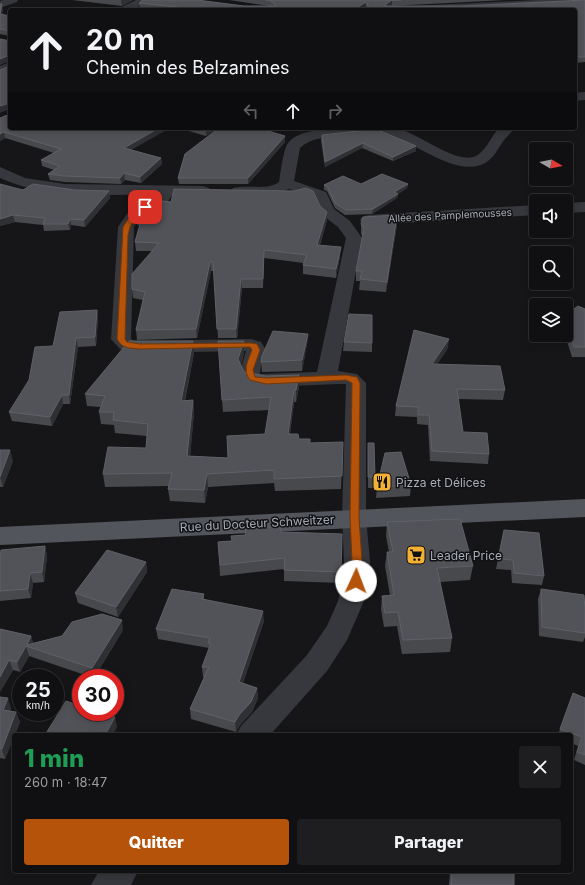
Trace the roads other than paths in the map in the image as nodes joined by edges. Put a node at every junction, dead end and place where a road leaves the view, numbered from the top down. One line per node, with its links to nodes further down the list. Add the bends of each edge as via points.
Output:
1 (14, 0): 5 (street)
2 (144, 0): 6 (street)
3 (536, 1): 4 (street); 7 (street)
4 (585, 1)
5 (0, 5)
6 (128, 8)
7 (470, 8)
8 (346, 130): 12 (street, via 311,136 297,142 293,147)
9 (379, 130): 10 (street, via 406,137 452,158 471,162 479,161 486,156 494,142)
10 (506, 130)
11 (0, 172): 13 (street, via 20,181 65,189)
12 (286, 183): 13 (street, via 273,190); 17 (street, via 320,196 326,211)
13 (166, 191): 18 (street, via 160,204 138,210 126,227 121,339 123,343 140,347 251,345 256,350 249,370 252,379 266,381)
14 (585, 207): 15 (street)
15 (573, 208)
16 (529, 210): 17 (street, Allée des Pamplemousses)
17 (341, 222): 18 (street, via 354,238)
18 (326, 378): 20 (street, via 350,378 356,383)
19 (585, 508): 20 (main road, Rue du Docteur Schweitzer)
20 (354, 518): 21 (main road, Rue du Docteur Schweitzer); 22 (street, via 356,581 338,632 317,663)
21 (0, 536)
22 (254, 733)
23 (120, 873): 24 (street)
24 (108, 885)

